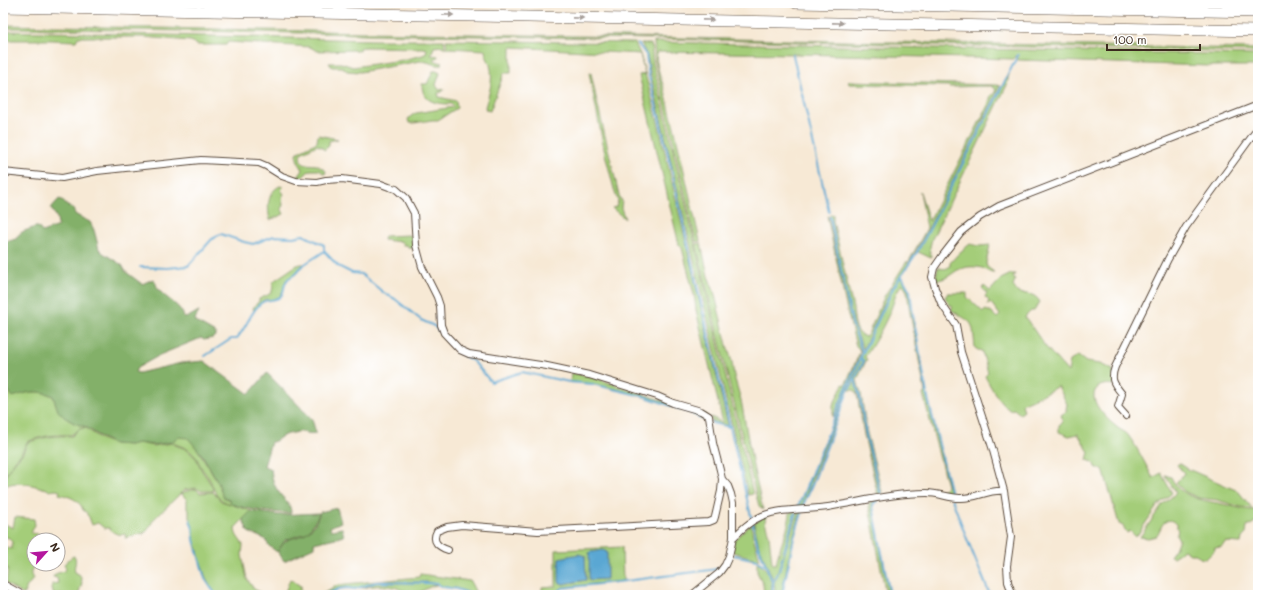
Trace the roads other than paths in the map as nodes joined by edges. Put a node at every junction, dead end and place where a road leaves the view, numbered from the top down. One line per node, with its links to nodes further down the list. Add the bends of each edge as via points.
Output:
1 (796, 3): 2 (highway)
2 (941, 4): 4 (highway)
3 (3, 7): 5 (highway, one-way to 5)
4 (1258, 12)
5 (1258, 31)
6 (1258, 105): 11 (street, via 999,206 961,232 934,268 933,282 941,303 956,324 961,352)
7 (1258, 128): 9 (street, via 1186,227 1115,367 1113,380 1122,394 1118,407)
8 (3, 172): 10 (street, via 62,178 97,171 201,160 259,163 296,181 342,179 389,186 406,198 414,213 416,245 422,267 440,306 444,333 460,350 469,354 589,375 701,411 709,416)
9 (1126, 416)
10 (722, 479): 12 (street, via 728,486 733,503); 13 (street, via 715,517 709,522 538,531 455,526 442,528 435,534 437,545)
11 (1004, 491): 12 (street, via 997,490 967,498 928,493 769,513 748,523); 17 (street, via 1011,537 1007,566 1008,582)
12 (733, 538): 16 (street, via 725,565)
13 (448, 550)
14 (3, 584): 15 (street)
15 (23, 595)
16 (692, 595)
17 (1013, 595)

